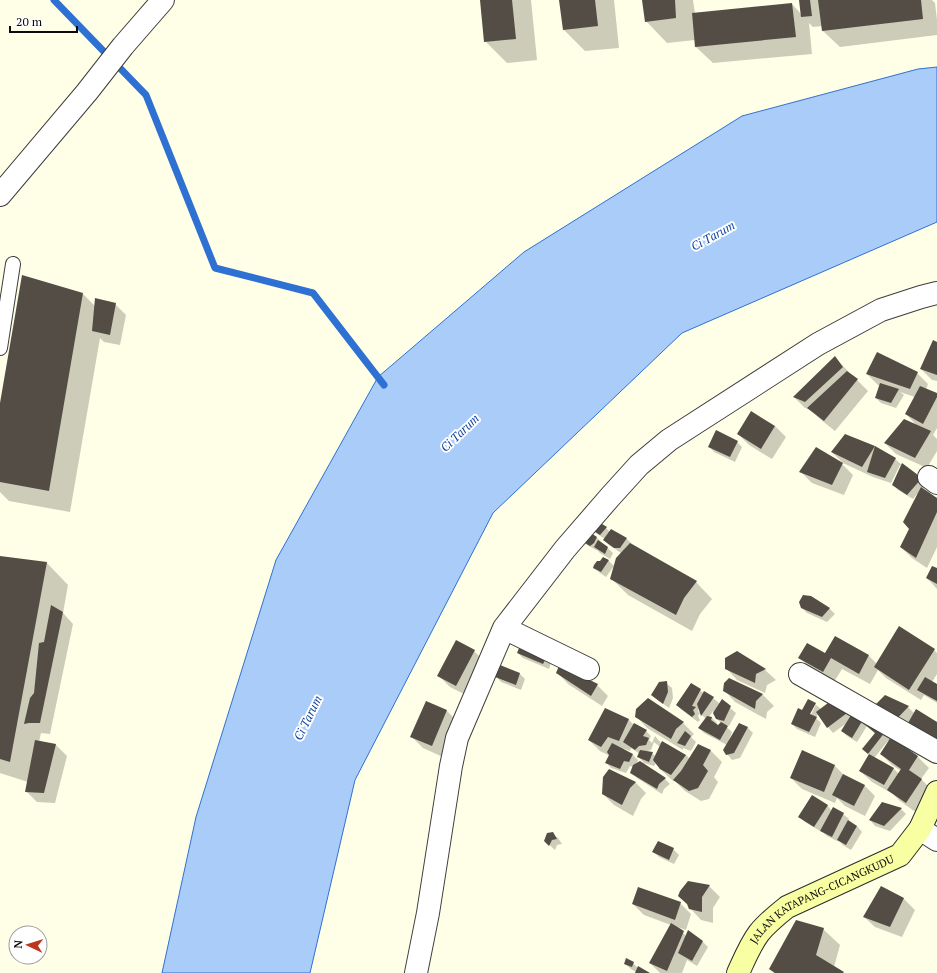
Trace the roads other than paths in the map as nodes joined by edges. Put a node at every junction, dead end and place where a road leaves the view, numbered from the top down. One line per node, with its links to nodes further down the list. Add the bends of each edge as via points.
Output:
1 (163, 0): 2 (street)
2 (0, 195)
3 (13, 264): 5 (lane)
4 (937, 293): 7 (street, via 881,310 818,344 669,440 639,465 610,497 565,549)
5 (1, 329): 6 (lane)
6 (0, 348)
7 (504, 628): 8 (street); 13 (street, via 457,738)
8 (588, 669)
9 (800, 674): 10 (street)
10 (937, 752)
11 (937, 792): 12 (street, JALAN KATAPANG-CICANGKUDU)
12 (929, 835): 14 (street, JALAN KATAPANG-CICANGKUDU, via 900,855 787,907 772,918 758,934)
13 (416, 973)
14 (738, 973)

